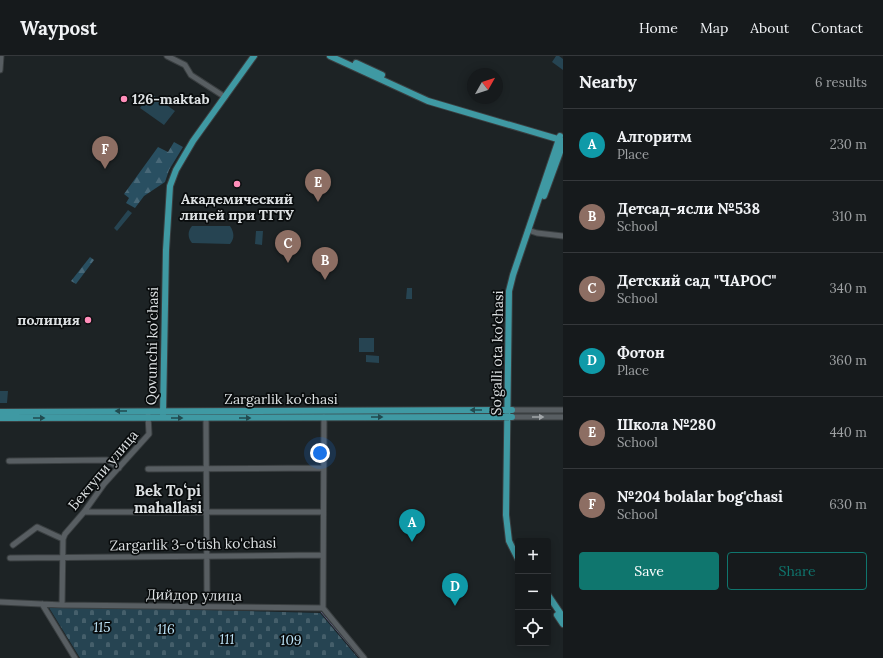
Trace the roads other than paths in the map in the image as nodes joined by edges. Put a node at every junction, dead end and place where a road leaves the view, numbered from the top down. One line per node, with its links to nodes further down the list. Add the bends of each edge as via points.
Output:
1 (1, 56): 7 (street)
2 (168, 56): 8 (street)
3 (250, 56): 8 (main road, Qovunchi ko'chasi)
4 (254, 56): 8 (main road, Qovunchi ko'chasi)
5 (330, 56): 9 (main road, via 428,101)
6 (340, 56): 9 (main road, via 437,100)
7 (0, 70)
8 (223, 96): 12 (main road, Qovunchi ko'chasi, via 193,141 170,186 163,334); 19 (main road, Qovunchi ko'chasi, via 190,140 175,164 166,187 161,295)
9 (562, 138): 10 (main road, So'galli ota ko'chasi)
10 (529, 230): 11 (street); 15 (main road, So'galli ota ko'chasi, via 512,298)
11 (563, 236)
12 (163, 399): 17 (main road); 19 (main road, Qovunchi ko'chasi)
13 (323, 410): 14 (main road, Zargarlik ko'chasi); 20 (main road, Zargarlik ko'chasi); 22 (main road)
14 (359, 410): 15 (main road, Zargarlik ko'chasi, one-way to 14); 23 (main road)
15 (510, 410): 16 (street, Zargarlik ko'chasi); 24 (main road, So'galli ota ko'chasi)
16 (561, 410): 25 (street)
17 (179, 411): 19 (main road, Zargarlik ko'chasi); 20 (main road, Zargarlik ko'chasi)
18 (0, 412): 21 (main road, Zargarlik ko'chasi, one-way to 18)
19 (162, 413): 20 (main road, Zargarlik ko'chasi, one-way to 20); 21 (main road, Zargarlik ko'chasi)
20 (206, 414): 22 (main road, Zargarlik ko'chasi, one-way to 22); 29 (street)
21 (148, 415): 26 (main road, Zargarlik ko'chasi, one-way to 21); 28 (street, Бектупи улица, via 149,434)
22 (324, 417): 23 (main road, Zargarlik ko'chasi); 30 (street)
23 (359, 417): 24 (main road, Zargarlik ko'chasi, one-way to 24)
24 (510, 417): 25 (street, Zargarlik ko'chasi, one-way to 25); 36 (main road, So'galli ota ko'chasi, via 510,522); 38 (main road, So'galli ota ko'chasi, via 507,524)
25 (562, 417)
26 (0, 418)
27 (9, 461): 28 (street, via 107,460)
28 (119, 468): 32 (street, Бектупи улица)
29 (206, 468): 30 (street); 31 (street); 34 (street)
30 (323, 468): 33 (street)
31 (148, 469)
32 (84, 512): 34 (street); 35 (street, Бектупи улица)
33 (323, 512): 34 (street); 39 (street)
34 (207, 513): 40 (street)
35 (63, 539): 37 (street, via 37,527); 41 (street)
36 (515, 544)
37 (13, 545)
38 (515, 552)
39 (323, 555): 40 (street, Zargarlik 3-o'tish ko'chasi); 49 (street)
40 (207, 556): 41 (street, Zargarlik 3-o'tish ko'chasi); 43 (street)
41 (64, 557): 42 (street, Zargarlik 3-o'tish ko'chasi); 47 (street)
42 (10, 558)
43 (207, 595)
44 (551, 599): 50 (main road)
45 (0, 602): 46 (street, Дийдор улица)
46 (42, 604): 47 (street, Дийдор улица); 52 (street)
47 (62, 605): 49 (street, Дийдор улица)
48 (551, 606): 51 (main road)
49 (323, 608): 53 (street)
50 (563, 617)
51 (563, 624)
52 (75, 658)
53 (364, 658)

